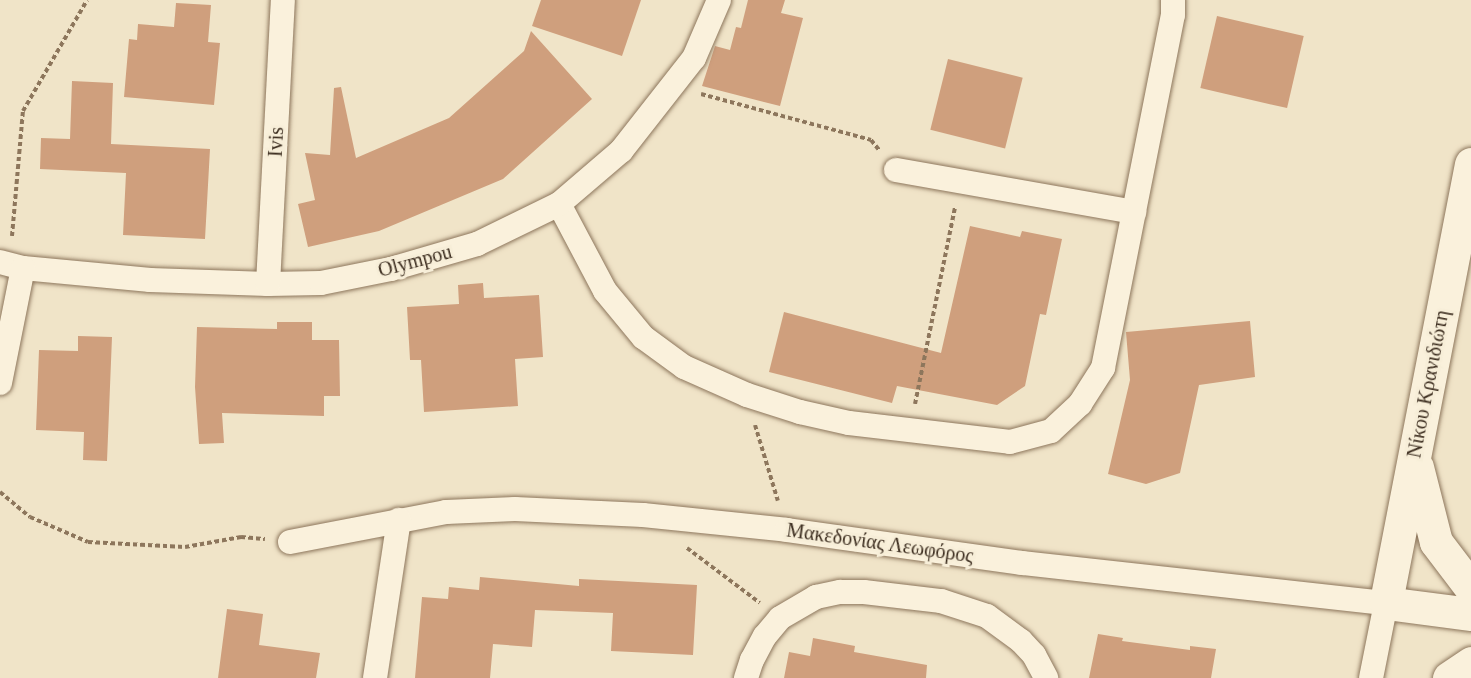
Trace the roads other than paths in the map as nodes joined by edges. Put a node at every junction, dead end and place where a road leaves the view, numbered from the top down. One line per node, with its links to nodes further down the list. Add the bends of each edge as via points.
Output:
1 (283, 0): 9 (street, Ivis)
2 (719, 0): 6 (street, Olympou, via 694,58 674,87 621,151)
3 (1173, 0): 7 (street)
4 (1471, 164): 11 (main road, Νίκου Κρανιδιώτη)
5 (896, 170): 7 (street)
6 (559, 204): 7 (street, via 605,291 643,337 684,367 747,395 800,412 849,423 1010,442 1051,431 1080,404 1103,368); 9 (street, Olympou, via 477,244 391,269 321,283)
7 (1134, 212)
8 (11, 265): 9 (street, Olympou, via 150,280); 10 (street)
9 (268, 284)
10 (0, 384)
11 (1414, 457): 14 (main road, via 1436,542); 15 (main road, Νίκου Κρανιδιώτη)
12 (399, 520): 13 (street, Μακεδονίας Λεωφόρος); 15 (street, Μακεδονίας Λεωφόρος, via 446,512 515,509 643,515 787,530 1022,563); 18 (street)
13 (290, 542)
14 (1471, 588)
15 (1386, 603): 16 (main road, Μακεδονίας Λεωφόρος); 21 (street)
16 (1471, 614)
17 (1471, 663): 22 (main road)
18 (375, 678)
19 (746, 678): 20 (street, via 760,644 780,618 816,597 840,592 940,601 987,616 1034,655)
20 (1046, 678)
21 (1371, 678)
22 (1449, 678)

